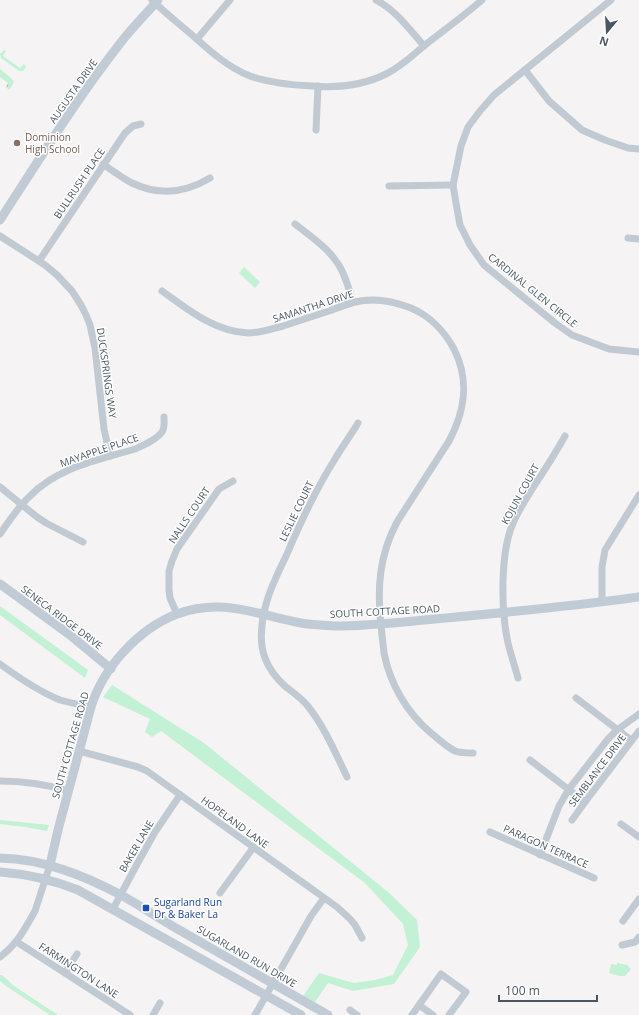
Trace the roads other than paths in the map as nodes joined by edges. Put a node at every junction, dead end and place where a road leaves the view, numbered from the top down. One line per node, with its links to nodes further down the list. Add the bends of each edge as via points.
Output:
1 (230, 0): 6 (street)
2 (376, 0): 7 (street, via 405,23)
3 (482, 0): 7 (street)
4 (611, 0): 8 (street, CARDINAL GLEN CIRCLE)
5 (155, 1): 6 (street); 17 (street, AUGUSTA DRIVE, via 94,78)
6 (197, 39): 9 (street, via 228,65 246,74 273,83)
7 (424, 46): 9 (street, via 394,70 378,78 355,84)
8 (525, 70): 12 (street, via 549,101 582,130 628,148); 15 (street, CARDINAL GLEN CIRCLE, via 494,95 468,127 461,146)
9 (318, 86): 11 (street)
10 (141, 124): 13 (street, BULLRUSH PLACE, via 124,133)
11 (316, 130)
12 (639, 149)
13 (103, 164): 14 (street, via 133,183 153,190 186,189); 22 (street, BULLRUSH PLACE)
14 (210, 178)
15 (453, 185): 16 (street); 25 (street, CARDINAL GLEN CIRCLE, via 460,225 484,265 572,335 609,349)
16 (389, 186)
17 (0, 220)
18 (295, 224): 24 (street, via 324,247 336,262 342,271)
19 (0, 236): 22 (street, DUCKSPRINGS WAY)
20 (628, 238): 21 (street)
21 (639, 239)
22 (39, 261): 29 (street, DUCKSPRINGS WAY, via 72,292 90,325)
23 (162, 291): 24 (street, SAMANTHA DRIVE, via 207,321 246,333 264,332)
24 (353, 302): 43 (street, SAMANTHA DRIVE, via 394,302 426,316 451,344 461,366 464,382 463,408 455,430 397,522 385,549 380,584)
25 (639, 352)
26 (164, 417): 29 (street, MAYAPPLE PLACE, via 163,431 154,439 135,449)
27 (358, 424): 42 (street, LESLIE COURT, via 334,460 309,507 275,579)
28 (565, 436): 40 (street, KOJUN COURT, via 513,522 505,556)
29 (110, 456): 33 (street, MAYAPPLE PLACE, via 56,476 37,489)
30 (233, 481): 41 (street, NALLS COURT, via 218,489 177,549 169,570 169,590)
31 (0, 487): 33 (street)
32 (639, 495): 38 (street, via 605,550 602,567)
33 (22, 505): 34 (street, MAYAPPLE PLACE); 35 (street, via 46,523)
34 (0, 534)
35 (83, 542)
36 (0, 584): 45 (street, SENECA RIDGE DRIVE)
37 (639, 597): 38 (street, SOUTH COTTAGE ROAD)
38 (602, 602): 39 (street, SOUTH COTTAGE ROAD); 40 (street, SOUTH COTTAGE ROAD)
39 (639, 602)
40 (504, 613): 43 (street, SOUTH COTTAGE ROAD); 46 (street, KOJUN COURT, via 508,643)
41 (177, 614): 42 (street, SOUTH COTTAGE ROAD, via 205,607 237,608); 45 (street, SOUTH COTTAGE ROAD, via 139,637)
42 (264, 614): 43 (street, SOUTH COTTAGE ROAD, via 316,625); 56 (street, LESLIE COURT, via 261,641 268,664 282,683 301,699 314,716 330,742)
43 (381, 624): 54 (street, SAMANTHA DRIVE, via 389,672 407,708 421,725 456,752)
44 (0, 664): 48 (street, via 41,692)
45 (111, 668): 48 (street, SOUTH COTTAGE ROAD, via 100,684)
46 (518, 678)
47 (576, 698): 50 (street)
48 (91, 707): 53 (street, SOUTH COTTAGE ROAD)
49 (639, 714): 50 (street)
50 (618, 730): 52 (street); 58 (street)
51 (639, 731): 52 (street, SEMBLANCE DRIVE)
52 (632, 740): 61 (street, SEMBLANCE DRIVE)
53 (79, 751): 59 (street, SOUTH COTTAGE ROAD); 60 (street, HOPELAND LANE, via 138,767)
54 (473, 753)
55 (530, 760): 58 (street)
56 (346, 777)
57 (0, 781): 59 (street, via 27,782)
58 (569, 789): 61 (street); 67 (street, via 559,806)
59 (69, 791): 69 (street, SOUTH COTTAGE ROAD)
60 (180, 794): 66 (street, HOPELAND LANE); 74 (street, BAKER LANE, via 155,832)
61 (585, 802): 62 (street, SEMBLANCE DRIVE)
62 (572, 820)
63 (621, 824): 65 (street)
64 (490, 832): 67 (street, PARAGON TERRACE)
65 (639, 837)
66 (253, 848): 73 (street); 75 (street, HOPELAND LANE)
67 (540, 854): 71 (street, PARAGON TERRACE)
68 (0, 858): 69 (street, SUGARLAND RUN DRIVE)
69 (50, 865): 72 (street); 74 (street, SUGARLAND RUN DRIVE)
70 (0, 872): 72 (street)
71 (594, 878)
72 (45, 879): 77 (street, via 78,890); 81 (street, via 35,911)
73 (220, 893)
74 (121, 895): 77 (street, BAKER LANE); 86 (street, SUGARLAND RUN DRIVE)
75 (324, 898): 80 (street, HOPELAND LANE, via 350,919); 86 (street, via 310,916)
76 (639, 899): 78 (street)
77 (113, 909): 87 (street)
78 (623, 920)
79 (639, 937): 82 (street, via 635,942)
80 (362, 938)
81 (17, 942): 84 (street); 85 (street, FARMINGTON LANE)
82 (622, 945)
83 (77, 954): 85 (street)
84 (0, 957)
85 (65, 973): 91 (street, FARMINGTON LANE)
86 (273, 983): 87 (street); 95 (street, SUGARLAND RUN DRIVE)
87 (266, 995): 93 (street); 94 (street)
88 (160, 1003): 92 (street)
89 (419, 1005): 97 (street); 98 (street); 99 (street, via 441,974 466,992)
90 (350, 1010): 96 (street)
91 (130, 1015)
92 (153, 1015)
93 (255, 1015)
94 (301, 1015)
95 (328, 1015)
96 (357, 1015)
97 (412, 1015)
98 (433, 1015)
99 (449, 1015)

